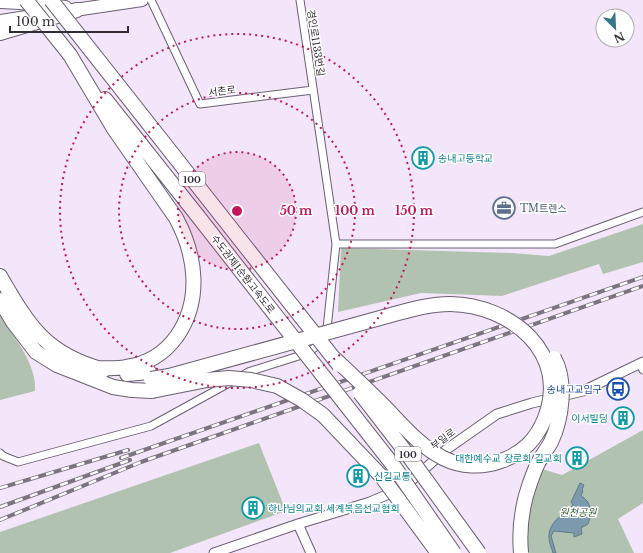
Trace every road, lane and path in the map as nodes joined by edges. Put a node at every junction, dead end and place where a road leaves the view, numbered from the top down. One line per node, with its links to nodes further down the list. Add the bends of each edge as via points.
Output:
1 (26, 0): 10 (highway, 수도권제1순환고속도로 / 100, bridge)
2 (51, 0): 16 (highway, 수도권제1순환고속도로 / 100, bridge)
3 (142, 0): 7 (main road)
4 (151, 0): 11 (street, 서촌로, via 200,104)
5 (300, 0): 11 (street, 경인로1133번길)
6 (0, 1): 7 (highway)
7 (77, 10): 8 (main road); 9 (highway)
8 (0, 21)
9 (0, 33)
10 (70, 55): 19 (highway, via 114,129 176,218 190,253 194,291 191,309 184,326 171,344 157,356); 25 (highway, 수도권제1순환고속도로 / 100, bridge, via 393,465)
11 (313, 90): 13 (street, 경인로1133번길)
12 (643, 212): 13 (street, via 554,244)
13 (336, 244): 20 (street, 경인로1133번길, via 326,338 308,353 248,372 151,426 18,462)
14 (0, 276): 18 (highway, via 23,315 38,334)
15 (0, 300): 18 (highway, via 36,352 57,365)
16 (334, 358): 19 (highway, bridge, via 422,444 444,458 468,466 491,465 512,457 530,444 541,427 549,407 550,376 539,347 528,334 497,314 475,306 450,304 422,307 170,376); 26 (highway, 수도권제1순환고속도로 / 100, bridge)
17 (642, 365): 21 (street, 부일로, via 583,391 497,414 447,449 403,488 370,502)
18 (92, 373): 19 (highway, via 121,382)
19 (148, 376): 24 (highway, bridge, via 251,380 277,386 302,400 323,415 382,477); 27 (highway, bridge, via 160,370 423,299 474,298 512,312 544,340 555,361 561,381 562,402 551,442 537,466 524,506)
20 (0, 453)
21 (298, 524): 22 (street, 부일로); 23 (street)
22 (214, 553)
23 (311, 553)
24 (438, 553)
25 (454, 553)
26 (479, 553)
27 (521, 553)

